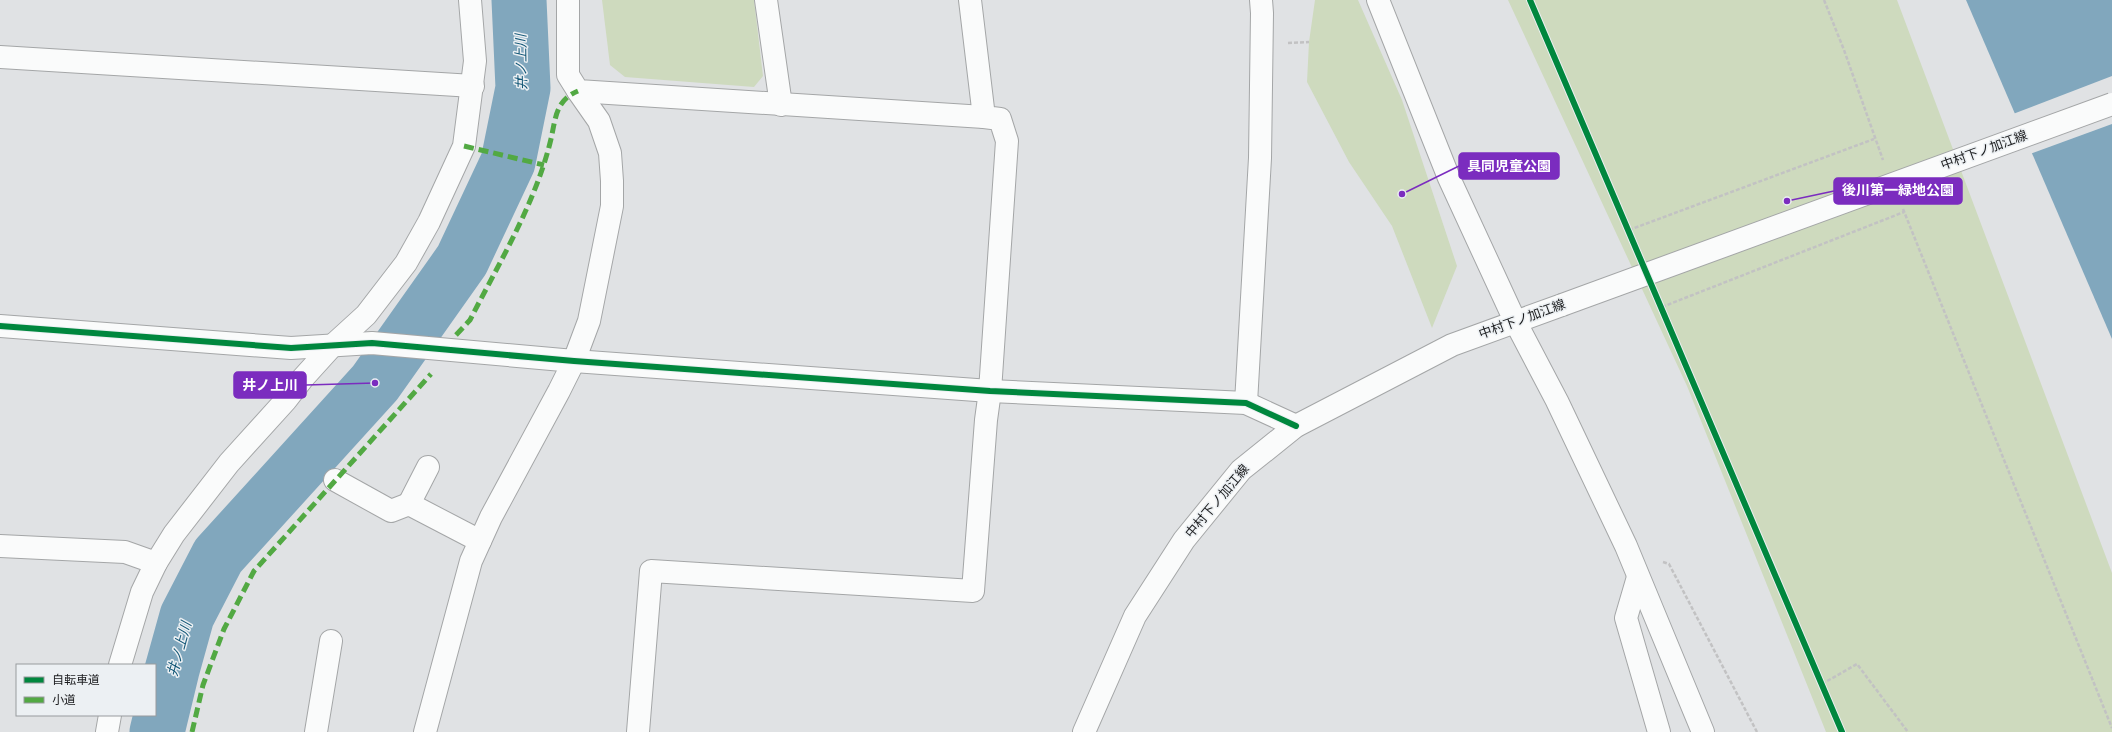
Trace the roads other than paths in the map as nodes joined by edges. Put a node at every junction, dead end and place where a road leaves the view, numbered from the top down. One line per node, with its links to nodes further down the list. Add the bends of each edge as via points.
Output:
1 (470, 0): 10 (street, via 475,62)
2 (568, 0): 11 (street, via 568,75)
3 (766, 0): 13 (street)
4 (970, 0): 14 (street)
5 (1261, 0): 20 (street, via 1260,158)
6 (1378, 0): 8 (street)
7 (1395, 0): 8 (street)
8 (1388, 27): 15 (street, via 1448,178)
9 (0, 57): 10 (street)
10 (473, 86): 17 (street, via 464,146 429,222 406,263 366,315)
11 (578, 91): 13 (street); 18 (street, via 599,122 610,153 612,206 589,321)
12 (2112, 104): 15 (street, 中村下ノ加江線, bridge)
13 (781, 105): 14 (street)
14 (984, 117): 19 (street, via 1000,119 1007,141)
15 (1515, 321): 21 (street, 中村下ノ加江線, via 1452,345); 28 (street, via 1557,401 1626,546)
16 (0, 326): 17 (street, via 291,348)
17 (332, 346): 18 (street, via 372,343); 27 (street, via 229,463 182,523)
18 (574, 361): 19 (street); 25 (street)
19 (990, 391): 20 (street); 35 (street, via 973,591 651,571)
20 (1246, 403): 21 (street)
21 (1296, 426): 36 (street, 中村下ノ加江線, via 1242,470 1184,540 1135,616)
22 (428, 467): 24 (street)
23 (334, 480): 24 (street, via 391,511)
24 (409, 504): 25 (street)
25 (480, 541): 34 (street, via 471,561)
26 (0, 546): 27 (street, via 125,552)
27 (156, 563): 30 (street, via 142,592)
28 (1638, 577): 37 (street, via 1626,618); 38 (street)
29 (331, 641): 33 (street)
30 (120, 664)
31 (110, 716): 32 (street)
32 (107, 732)
33 (316, 732)
34 (425, 732)
35 (638, 732)
36 (1084, 732)
37 (1659, 732)
38 (1703, 732)

